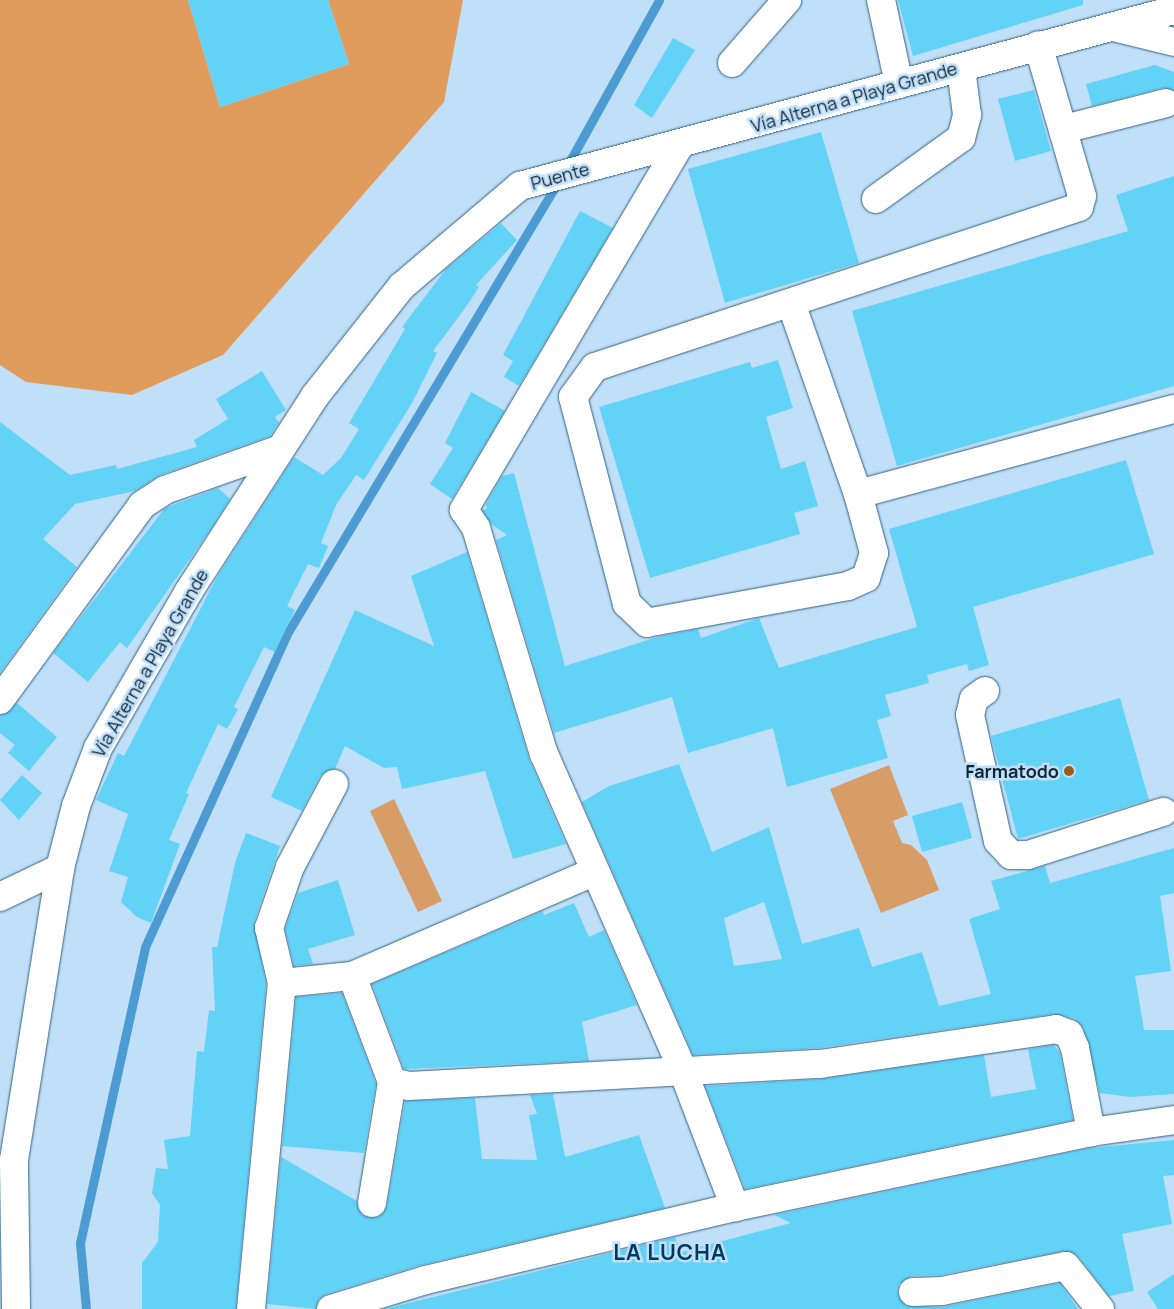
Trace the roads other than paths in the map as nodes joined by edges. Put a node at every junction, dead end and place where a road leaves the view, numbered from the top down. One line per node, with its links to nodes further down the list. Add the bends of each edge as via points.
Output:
1 (787, 0): 7 (street)
2 (881, 0): 9 (street)
3 (1174, 10): 4 (street, Vía Alterna a Playa Grande)
4 (1106, 25): 5 (street); 6 (street, Vía Alterna a Playa Grande)
5 (1174, 42)
6 (1038, 45): 8 (street, Vía Alterna a Playa Grande); 11 (street)
7 (732, 63)
8 (960, 68): 9 (street, Vía Alterna a Playa Grande); 15 (street, via 967,115 960,138)
9 (899, 84): 12 (street, Vía Alterna a Playa Grande)
10 (1166, 103): 11 (street)
11 (1064, 129): 16 (street, via 1082,196 1079,207)
12 (679, 146): 13 (street, Vía Alterna a Playa Grande); 25 (street, via 464,510 476,528 544,754)
13 (600, 166): 14 (street, Puente)
14 (520, 186): 18 (street, Vía Alterna a Playa Grande, via 402,286 354,343)
15 (876, 199)
16 (791, 302): 19 (street); 19 (street, via 595,366 573,397 628,604 647,623 848,586 866,578 874,553)
17 (1174, 409): 19 (street)
18 (278, 450): 21 (street, via 165,490 142,505); 24 (street, Vía Alterna a Playa Grande, via 189,591 98,748 76,806)
19 (858, 494)
20 (985, 691): 23 (street, via 974,699 970,715 998,841 1011,855 1028,855)
21 (0, 700)
22 (334, 784): 28 (street, via 290,867 269,928)
23 (1163, 812)
24 (60, 868): 26 (street); 36 (street, Vía Alterna a Playa Grande, via 14,1160)
25 (593, 872): 27 (street); 29 (street)
26 (0, 897)
27 (352, 976): 28 (street); 30 (street)
28 (282, 984): 37 (street)
29 (683, 1071): 30 (street, via 410,1086); 32 (street, via 820,1064 1056,1029 1070,1034 1075,1048); 34 (street)
30 (392, 1082): 33 (street)
31 (1174, 1120): 32 (street)
32 (1091, 1132): 34 (street)
33 (372, 1203)
34 (735, 1207): 38 (street, via 426,1280)
35 (913, 1292): 39 (street, via 942,1291 1066,1266)
36 (16, 1309)
37 (251, 1309)
38 (331, 1309)
39 (1100, 1309)

